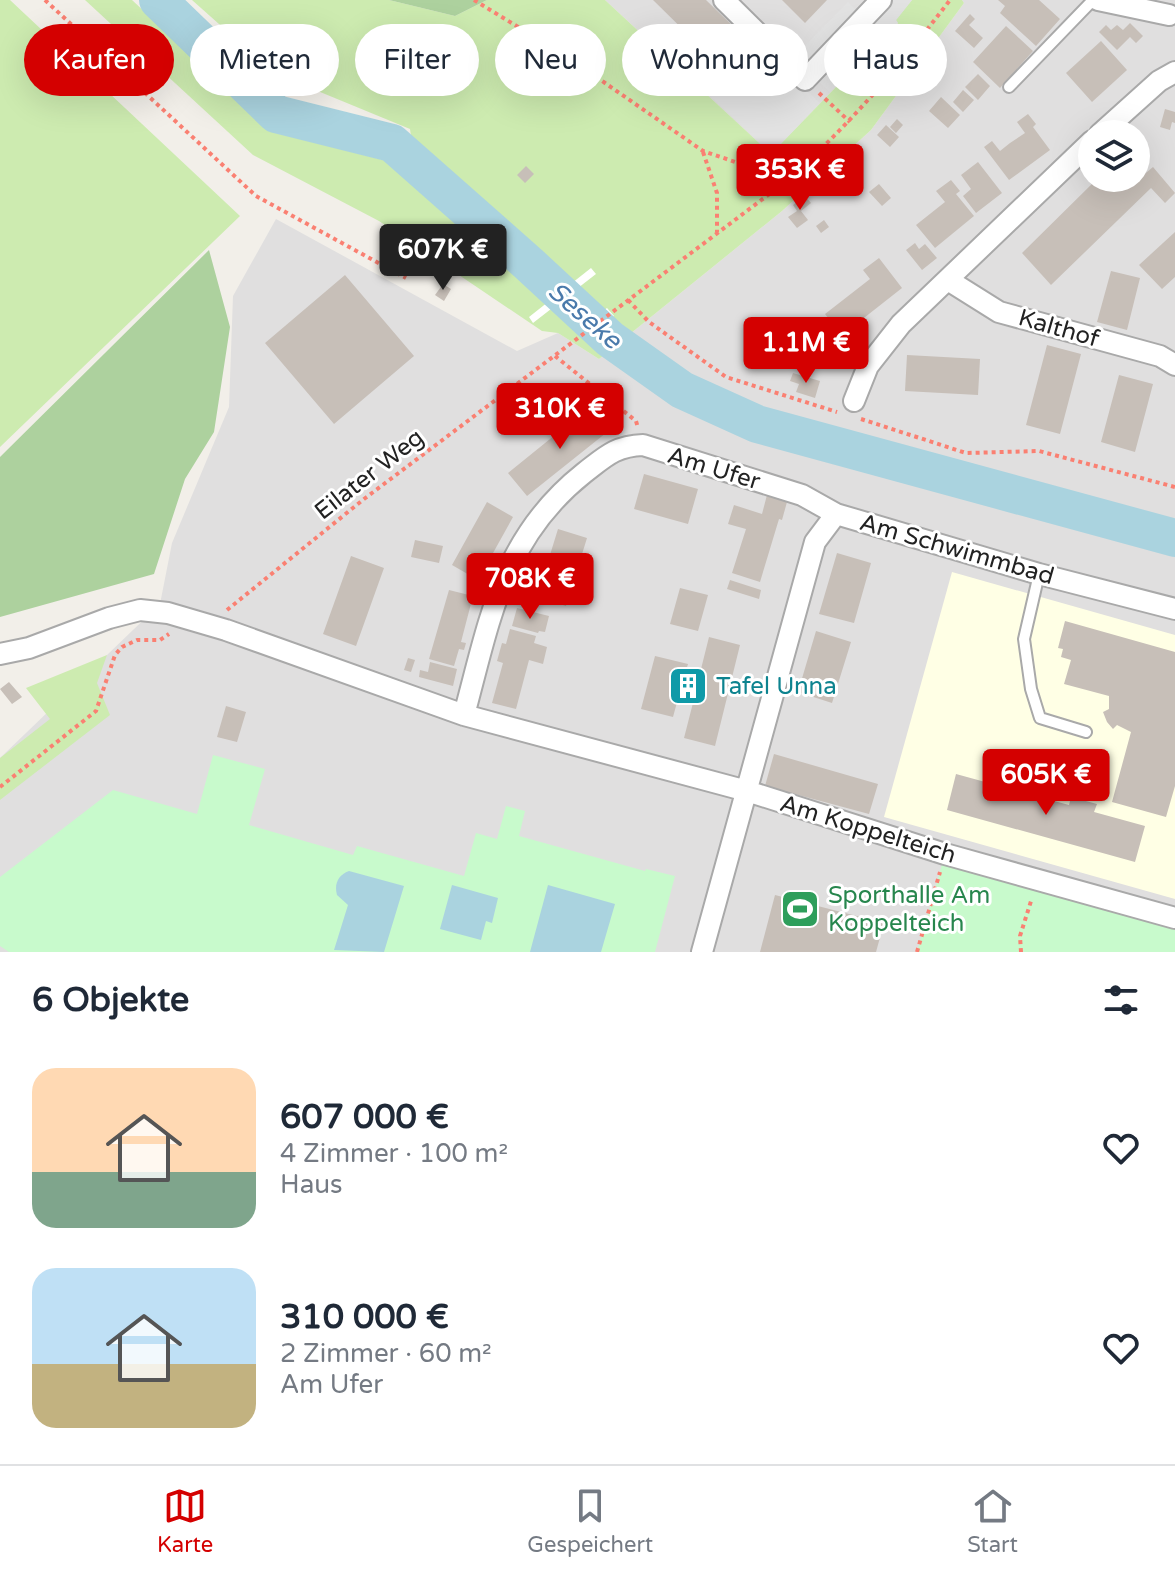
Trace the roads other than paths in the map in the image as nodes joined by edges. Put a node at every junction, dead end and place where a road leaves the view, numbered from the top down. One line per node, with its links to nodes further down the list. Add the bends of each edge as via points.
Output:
1 (724, 0): 2 (street, via 805,80)
2 (881, 0)
3 (1096, 0): 4 (street); 6 (lane)
4 (1172, 14)
5 (1175, 72): 7 (street)
6 (1009, 87)
7 (1116, 120)
8 (1078, 155): 9 (street)
9 (948, 280): 10 (street, Kalthof, via 999,312 1160,356); 11 (street, via 901,324 868,366)
10 (1175, 365)
11 (854, 401)
12 (836, 514): 13 (street, Am Schwimmbad); 16 (street, Am Ufer, via 802,495 643,445 622,446 559,493 533,525 496,595); 18 (street, Am Schwimmbad, via 815,542)
13 (1039, 574): 14 (street, Am Schwimmbad); 17 (lane, via 1024,639 1031,689 1040,718)
14 (1175, 609)
15 (0, 654): 16 (street, via 140,610 168,613)
16 (464, 715): 18 (street)
17 (1086, 732)
18 (747, 791): 19 (street, Am Koppelteich, via 945,854); 20 (street, Am Schwimmbad)
19 (1175, 918)
20 (702, 952)

